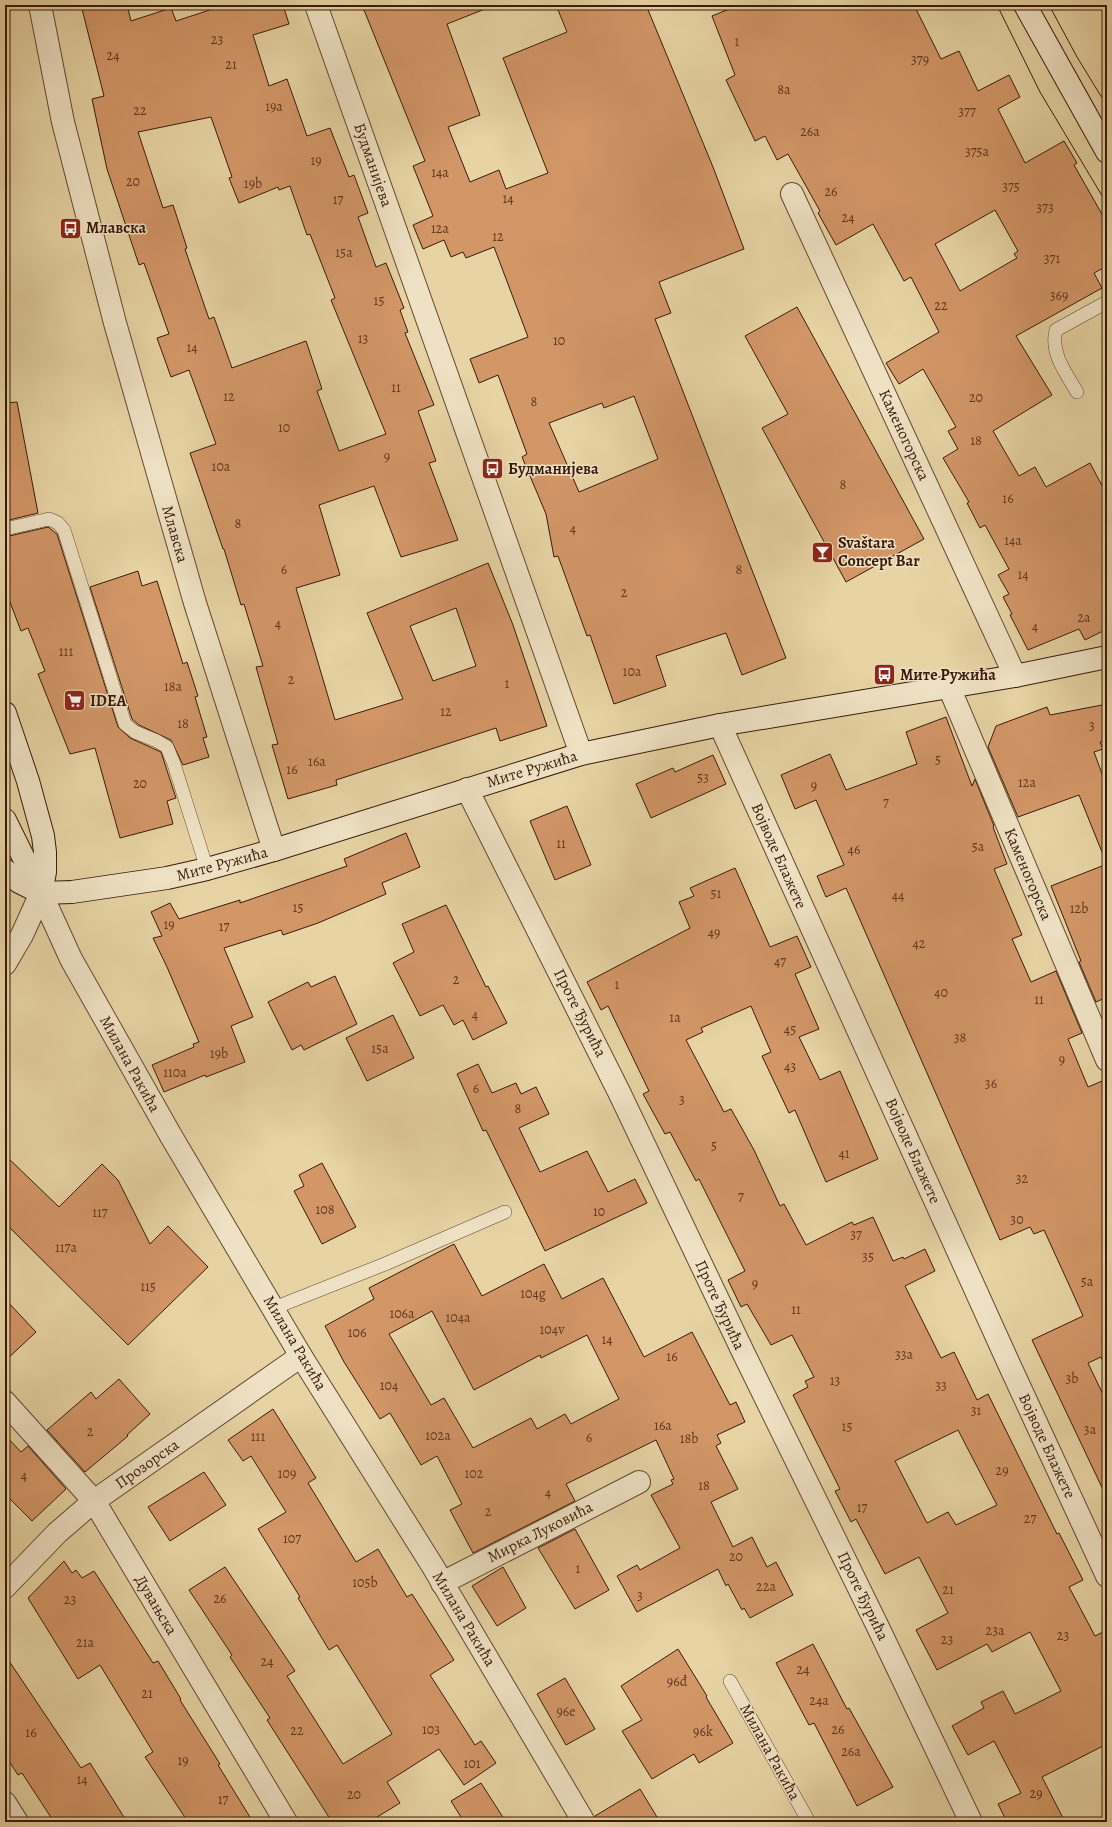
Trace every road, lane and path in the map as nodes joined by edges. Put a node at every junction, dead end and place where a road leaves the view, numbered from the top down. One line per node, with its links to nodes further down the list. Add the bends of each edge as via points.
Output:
1 (40, 5): 17 (street, Млавска, via 63,122 115,323 195,603)
2 (316, 5): 14 (street, Будманијева)
3 (1025, 5): 4 (street)
4 (1107, 152)
5 (792, 194): 10 (street, Каменогорска)
6 (1107, 302): 7 (lane, via 1056,330 1054,341 1058,359)
7 (1077, 392)
8 (5, 529): 18 (lane, via 49,519 58,523 64,530 125,724 135,732 167,747)
9 (1107, 657): 10 (street, Мите Ружића)
10 (1015, 676): 11 (street, Мите Ружића)
11 (949, 687): 13 (street, Мите Ружића); 22 (street, Каменогорска)
12 (5, 713): 20 (street, via 43,836 45,872)
13 (720, 725): 14 (street, Мите Ружића); 29 (street, Војводе Блажете, via 1002,1350)
14 (581, 754): 15 (street, Мите Ружића)
15 (467, 789): 17 (street, Мите Ружића); 38 (street, Проте Ђурића, via 619,1092)
16 (5, 820): 20 (street, Милана Ракића)
17 (274, 850): 18 (street, Мите Ружића)
18 (207, 869): 20 (street, Мите Ружића, via 66,893)
19 (5, 870): 20 (street, via 19,882)
20 (41, 893): 21 (street, via 22,935); 24 (street, Милана Ракића, via 71,959 120,1047)
21 (5, 964)
22 (1107, 1060)
23 (505, 1212): 24 (lane)
24 (274, 1308): 25 (street, Милана Ракића)
25 (302, 1356): 28 (street, Прозорска); 30 (street, Милана Ракића)
26 (5, 1402): 28 (street, Дувањска)
27 (639, 1482): 30 (street, Мирка Луковића)
28 (94, 1501): 31 (street, Прозорска, via 57,1533); 35 (street, Дувањска)
29 (1107, 1576)
30 (442, 1582): 36 (street, Милана Ракића)
31 (5, 1587)
32 (730, 1681): 37 (lane, Милана Ракића)
33 (5, 1803): 34 (street)
34 (17, 1822)
35 (286, 1822)
36 (584, 1822)
37 (809, 1822)
38 (971, 1822)

